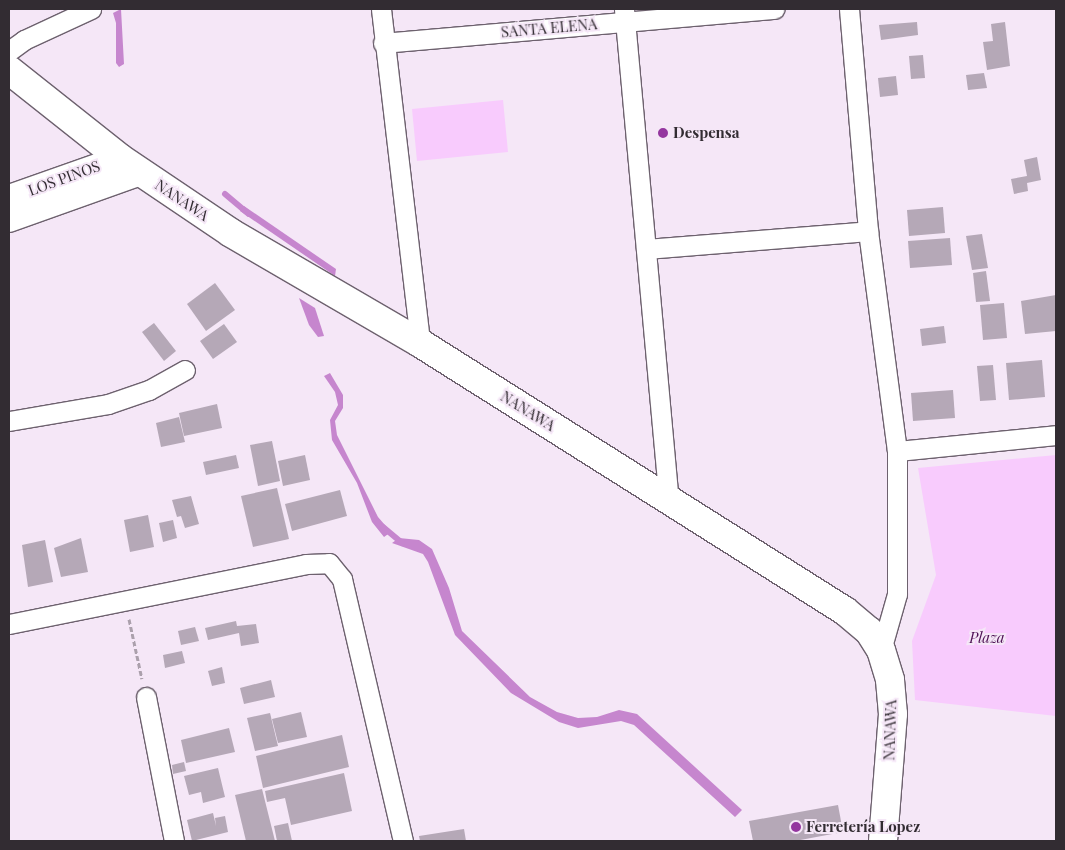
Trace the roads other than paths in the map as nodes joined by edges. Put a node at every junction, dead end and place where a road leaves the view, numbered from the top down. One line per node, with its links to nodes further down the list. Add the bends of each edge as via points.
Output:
1 (91, 9): 7 (street, via 24,40)
2 (381, 9): 6 (street)
3 (775, 9): 5 (street, SANTA ELENA)
4 (849, 9): 12 (street)
5 (624, 15): 6 (street, SANTA ELENA); 13 (street)
6 (383, 43): 14 (street)
7 (9, 51)
8 (9, 70): 9 (main road, NANAWA)
9 (131, 165): 10 (street, LOS PINOS); 11 (street); 14 (main road, NANAWA, via 231,233)
10 (9, 197)
11 (9, 220)
12 (868, 231): 13 (street); 18 (street)
13 (646, 249): 19 (street)
14 (420, 343): 19 (main road, NANAWA)
15 (184, 370): 16 (street, via 149,390 108,404)
16 (9, 421)
17 (1056, 435): 18 (street)
18 (897, 451): 21 (street, via 897,594)
19 (669, 499): 21 (main road, NANAWA, via 844,611 869,631)
20 (9, 624): 24 (street, via 306,564 329,563 342,579)
21 (881, 650): 25 (main road, NANAWA, via 890,680 893,714)
22 (146, 697): 23 (street)
23 (174, 841)
24 (403, 841)
25 (883, 841)

